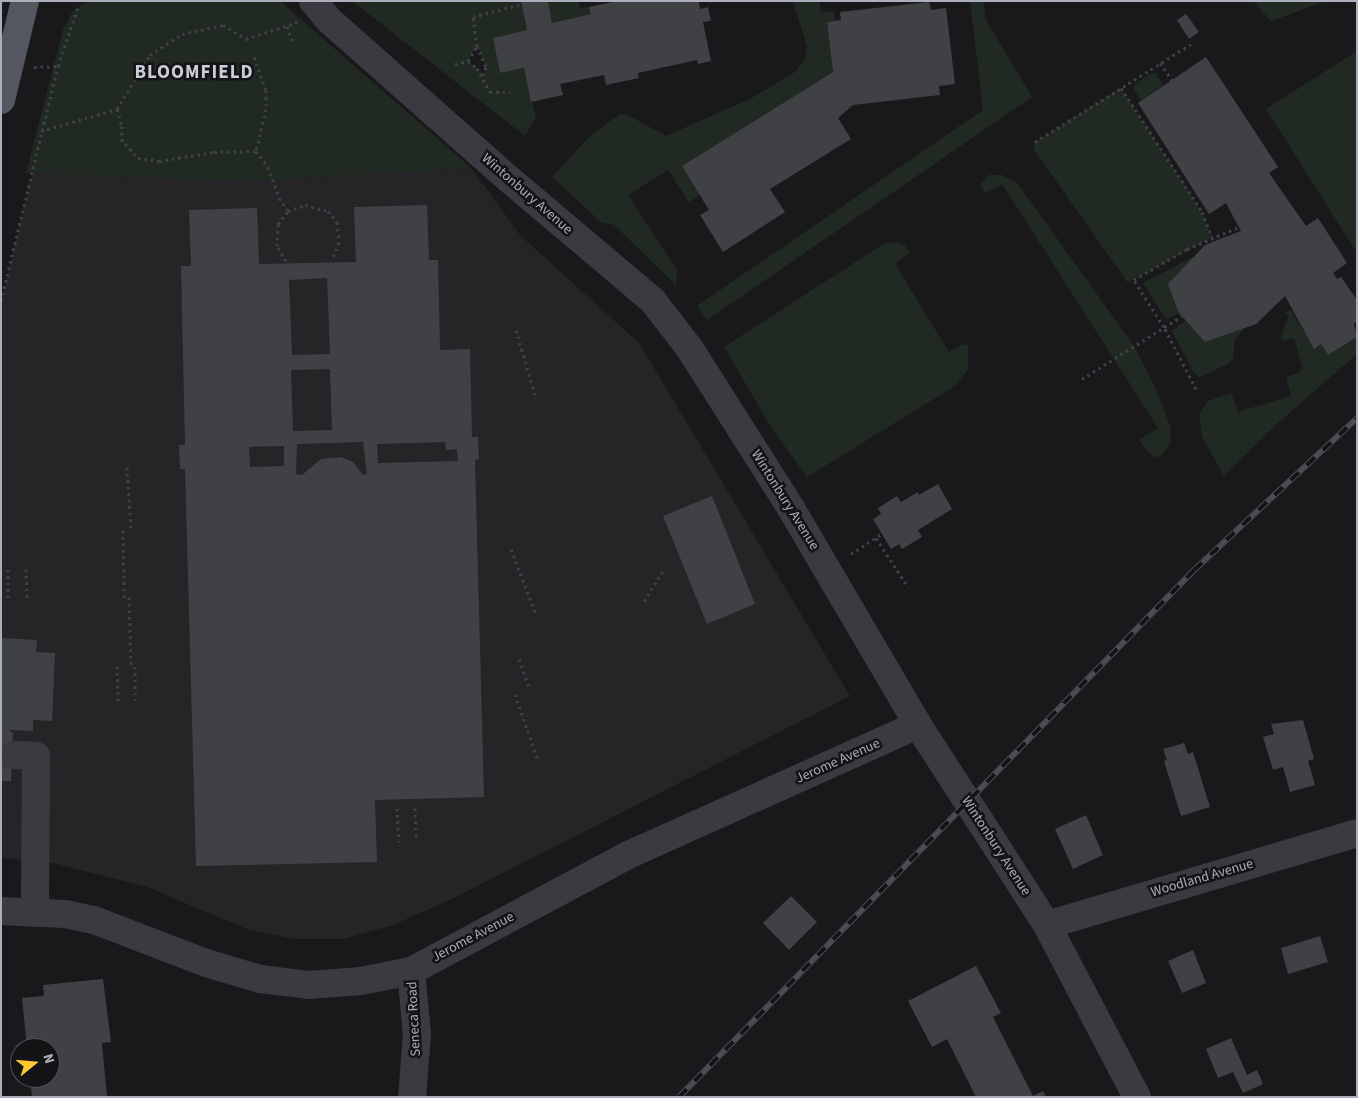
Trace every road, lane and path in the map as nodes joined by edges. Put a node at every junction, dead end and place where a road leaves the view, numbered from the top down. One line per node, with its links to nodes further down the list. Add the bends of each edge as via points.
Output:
1 (25, 1): 14 (main road)
2 (79, 4): 13 (path)
3 (522, 4): 8 (path, via 473,17)
4 (307, 11): 5 (path); 57 (street, Wintonbury Avenue, via 330,20 510,180 653,301 690,349 792,510)
5 (287, 26): 6 (path); 20 (path, via 246,39 232,29 214,25 166,42 150,55)
6 (292, 43)
7 (1191, 44): 11 (path)
8 (477, 46): 10 (path); 15 (path, via 486,67)
9 (254, 57): 23 (path, via 266,90 266,110)
10 (468, 61): 12 (path); 15 (path)
11 (1160, 63): 16 (path); 17 (path)
12 (454, 64)
13 (58, 66): 14 (path); 21 (path)
14 (10, 68): 19 (main road)
15 (483, 75): 18 (path, via 490,92)
16 (1172, 80)
17 (1121, 88): 22 (path); 26 (path, via 1202,212)
18 (510, 92)
19 (1, 100)
20 (116, 109): 21 (path); 23 (path, via 121,139 138,158 159,161 214,152)
21 (41, 131): 29 (path)
22 (1035, 142)
23 (256, 151): 24 (path, via 268,167 279,198)
24 (288, 212): 27 (path, via 310,205 333,216 339,229 339,242); 28 (path, via 276,231 277,246)
25 (1239, 227): 26 (path)
26 (1212, 237): 31 (path, via 1134,280)
27 (332, 259)
28 (286, 261)
29 (1, 301)
30 (1182, 316): 31 (path)
31 (1164, 328): 33 (path); 34 (path)
32 (516, 330): 35 (path)
33 (1082, 379)
34 (1196, 389)
35 (536, 399)
36 (127, 466): 38 (path)
37 (123, 530): 56 (path)
38 (131, 530)
39 (882, 534): 40 (path)
40 (876, 538): 42 (path); 46 (path)
41 (512, 549): 50 (path)
42 (851, 554)
43 (8, 569): 48 (path)
44 (26, 569): 47 (path)
45 (662, 570): 49 (path)
46 (908, 587)
47 (27, 600)
48 (8, 601)
49 (644, 601)
50 (536, 614)
51 (519, 659): 53 (path)
52 (117, 666): 55 (path)
53 (530, 689)
54 (515, 694): 59 (path)
55 (118, 700)
56 (135, 700)
57 (918, 725): 67 (street, Wintonbury Avenue); 68 (street, Jerome Avenue, via 626,856)
58 (12, 755): 66 (street, via 36,756)
59 (537, 758)
60 (397, 808): 64 (path)
61 (415, 808): 63 (path)
62 (1357, 833): 67 (street, Woodland Avenue)
63 (416, 841)
64 (399, 842)
65 (1, 911): 66 (street, Jerome Avenue)
66 (35, 913): 68 (street, Jerome Avenue, via 94,920 206,963 260,979 309,985 362,981)
67 (1047, 925): 70 (street, Wintonbury Avenue)
68 (411, 971): 69 (street, Seneca Road, via 417,1034)
69 (412, 1097)
70 (1137, 1097)

